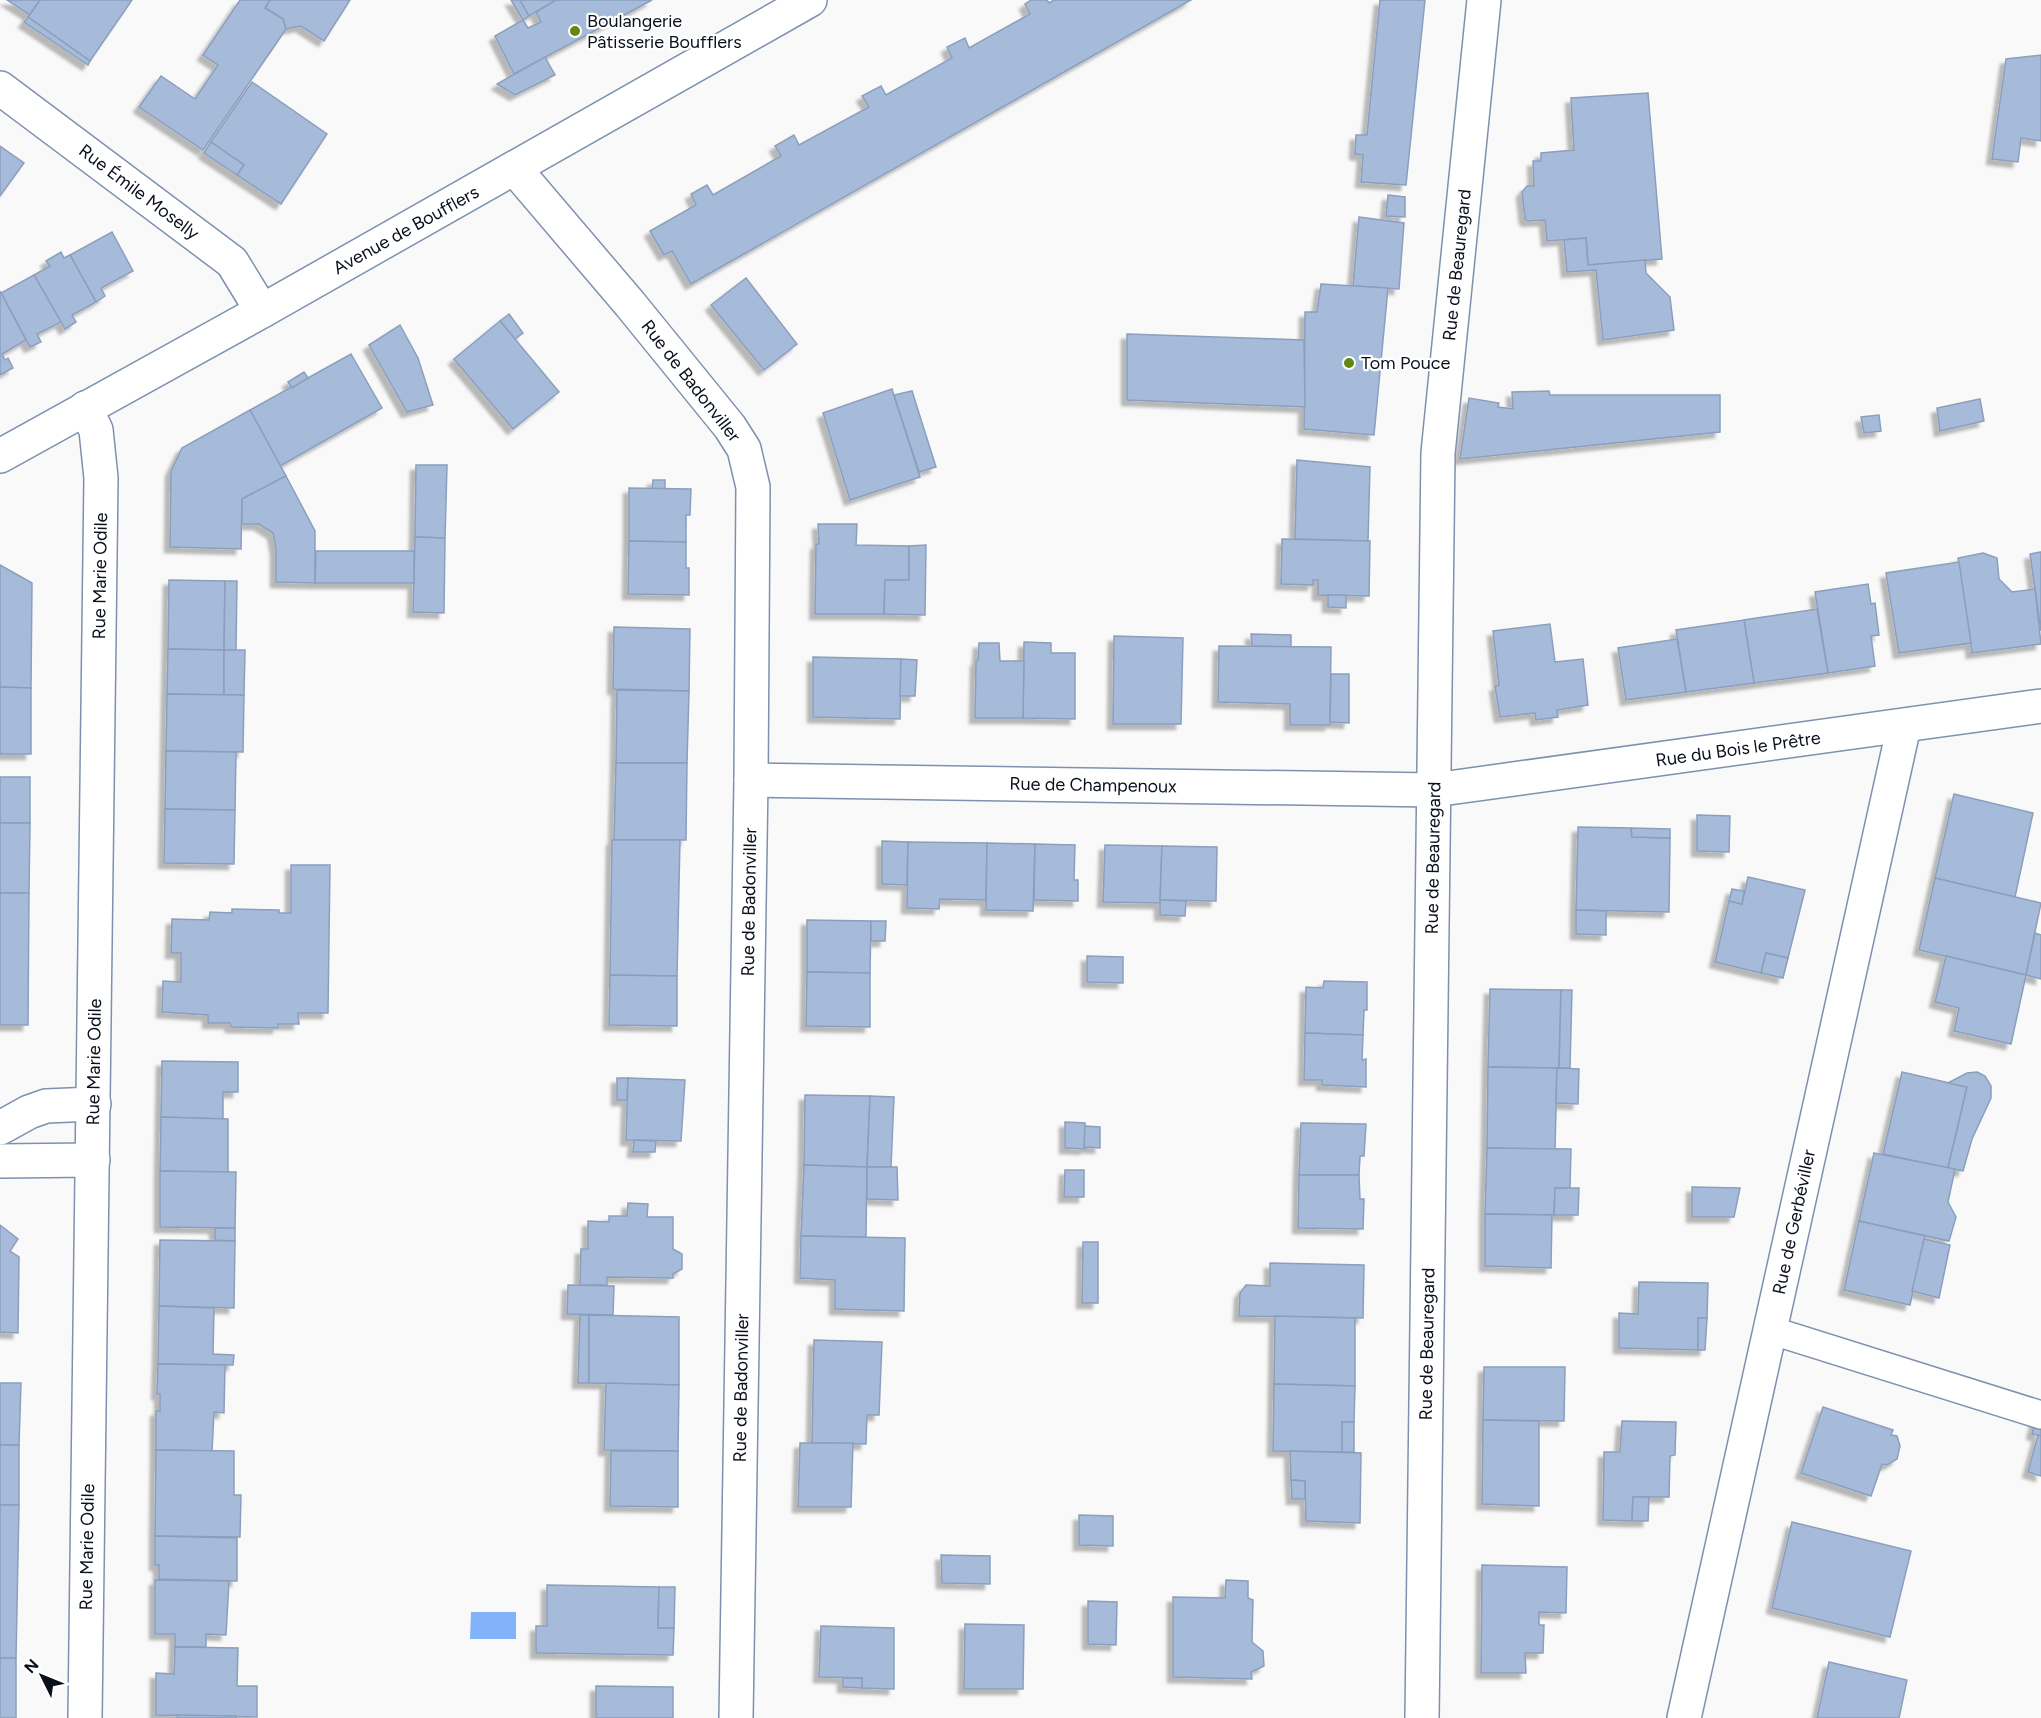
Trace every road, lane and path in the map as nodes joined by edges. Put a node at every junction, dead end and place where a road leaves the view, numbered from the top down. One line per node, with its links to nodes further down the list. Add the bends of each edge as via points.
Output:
1 (1484, 0): 11 (street, Rue de Beauregard, via 1438,453)
2 (802, 2): 4 (street, Avenue de Boufflers)
3 (0, 88): 5 (street, Rue Émile Moselly, via 232,262)
4 (515, 169): 5 (street, Avenue de Boufflers); 10 (street, Rue de Badonviller, via 705,395 744,449 753,487)
5 (262, 311): 6 (street, Avenue de Boufflers)
6 (85, 408): 7 (street, Avenue de Boufflers); 12 (street, Rue Marie Odile, via 96,430 101,478)
7 (0, 456)
8 (2041, 706): 9 (street, Rue du Bois le Prêtre)
9 (1904, 726): 11 (street, Rue du Bois le Prêtre); 16 (street, Rue de Gerbéviller)
10 (751, 780): 11 (street, Rue de Champenoux); 19 (street, Rue de Badonviller)
11 (1434, 790): 20 (street, Rue de Beauregard)
12 (94, 1104): 13 (street, via 46,1106); 14 (street, Rue Marie Odile)
13 (0, 1128)
14 (93, 1160): 15 (street); 18 (street, Rue Marie Odile)
15 (0, 1161)
16 (1770, 1330): 17 (lane); 21 (street, Rue de Gerbéviller)
17 (2041, 1415)
18 (85, 1718)
19 (736, 1718)
20 (1422, 1718)
21 (1684, 1718)

